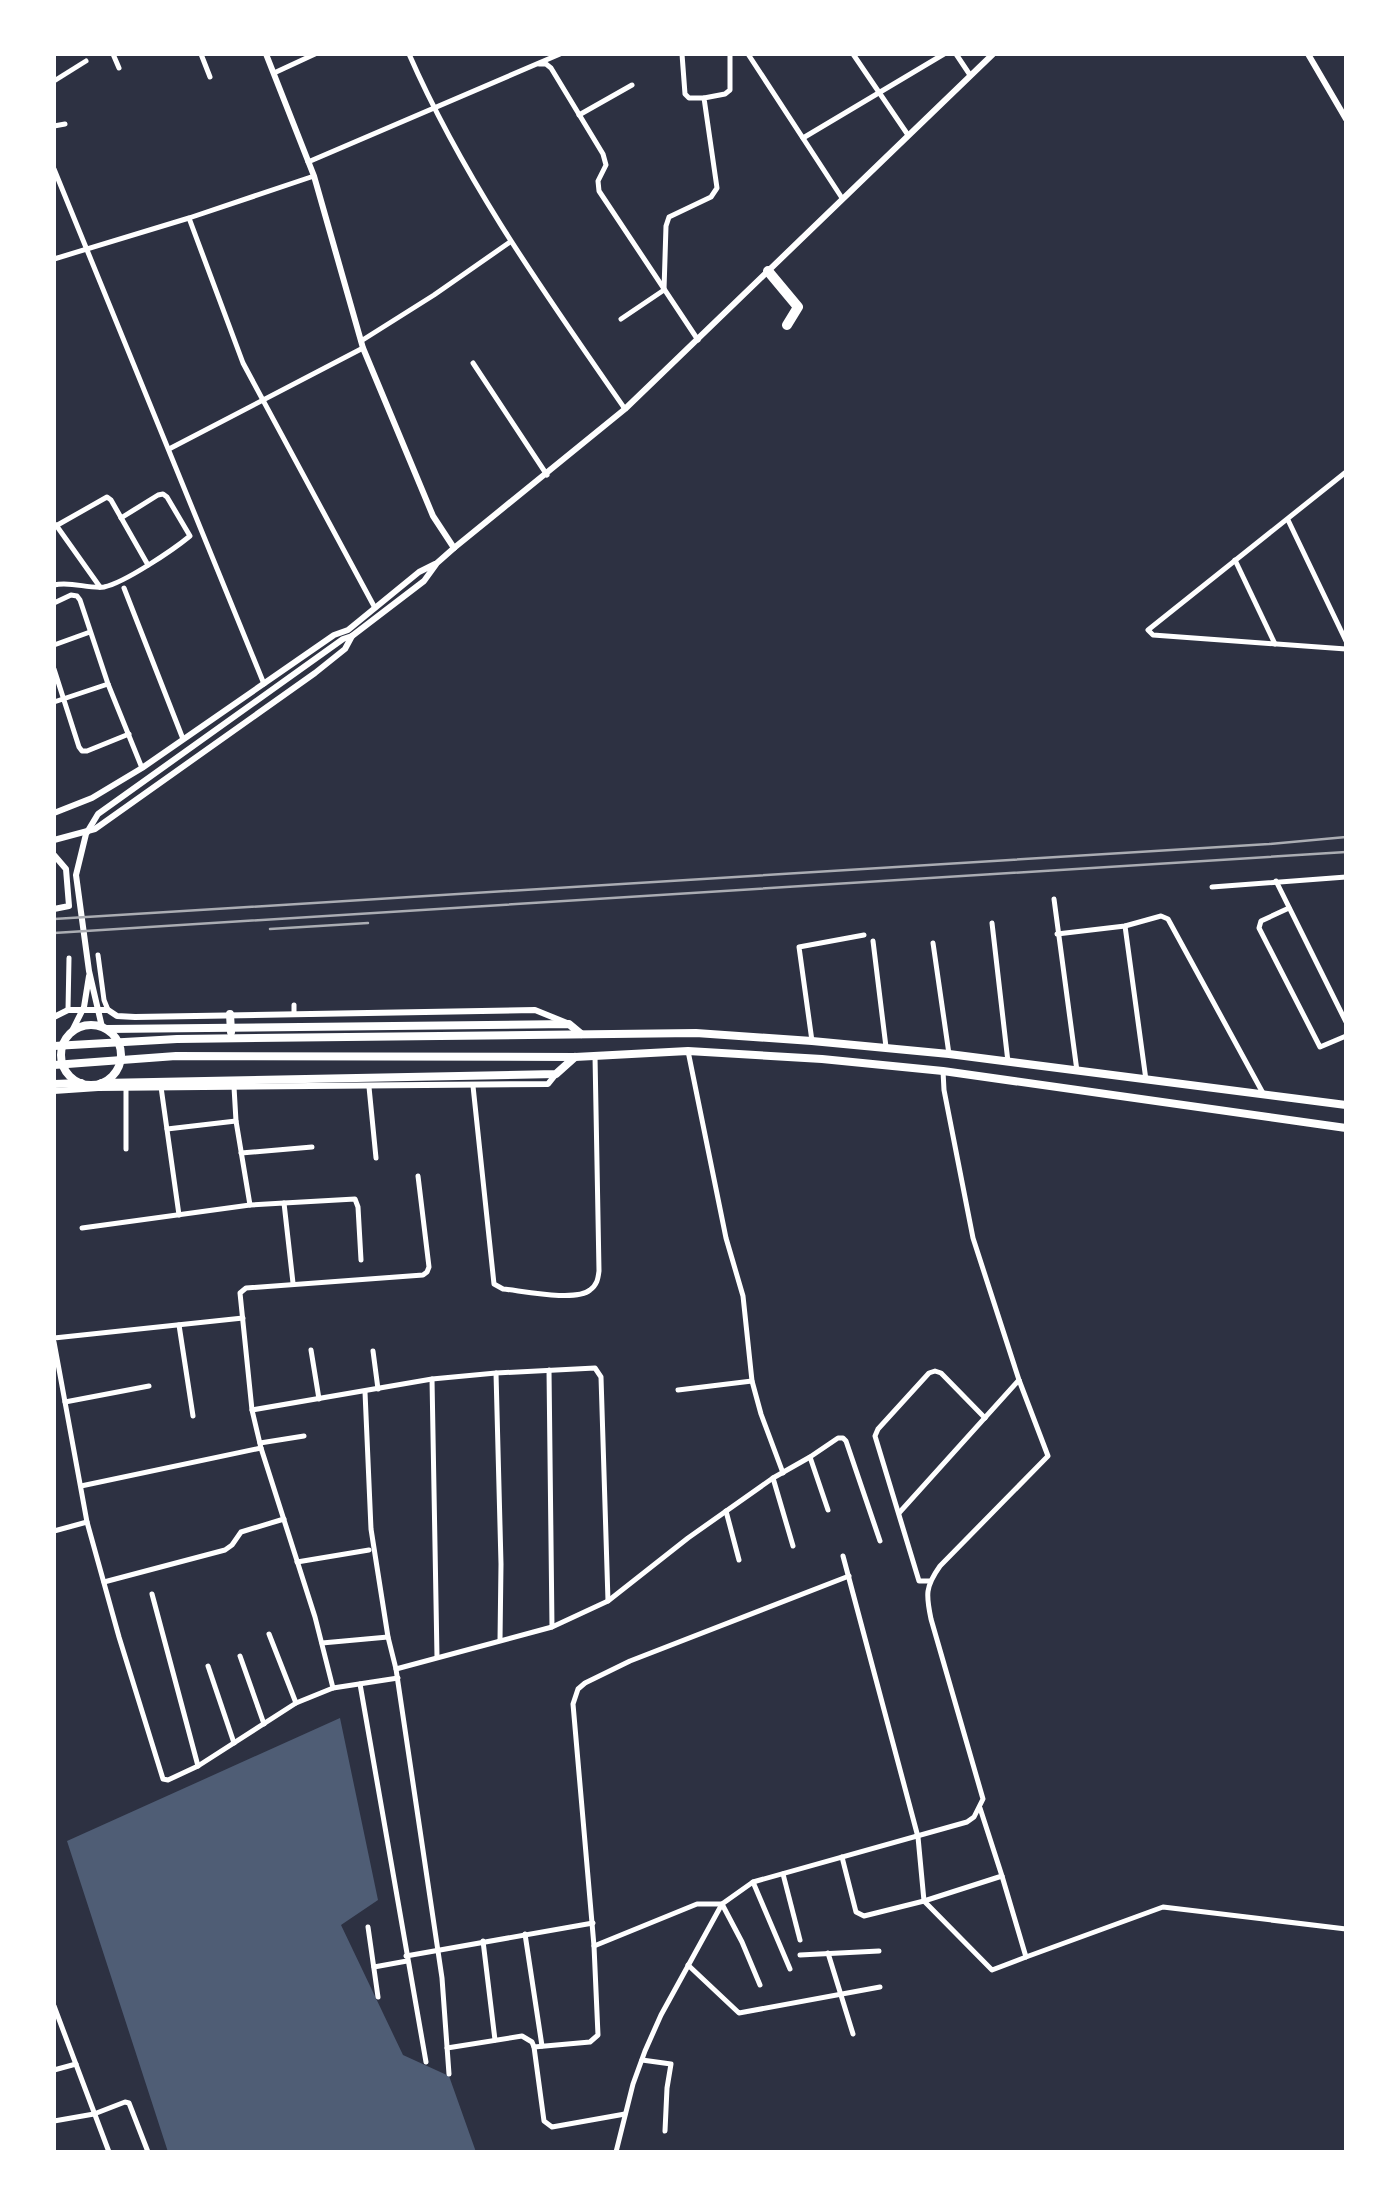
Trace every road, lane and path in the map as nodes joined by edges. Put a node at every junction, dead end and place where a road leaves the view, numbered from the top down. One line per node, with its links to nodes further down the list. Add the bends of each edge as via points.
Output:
1 (113, 54): 17 (street)
2 (201, 54): 20 (street)
3 (266, 54): 18 (street)
4 (315, 54): 18 (street)
5 (409, 54): 25 (street)
6 (560, 54): 16 (street)
7 (682, 54): 24 (street, via 685,94)
8 (730, 54): 24 (street, via 730,90)
9 (748, 54): 31 (street)
10 (853, 54): 23 (street)
11 (944, 54): 23 (street)
12 (956, 54): 19 (street)
13 (993, 54): 19 (street)
14 (1308, 54): 27 (street)
15 (86, 61): 21 (street)
16 (538, 64): 25 (street); 26 (street, via 551,68)
17 (119, 68)
18 (274, 74): 32 (street)
19 (970, 75): 30 (street)
20 (210, 77)
21 (54, 81)
22 (632, 85): 26 (street)
23 (880, 94): 30 (street); 31 (street)
24 (704, 98): 41 (street, via 717,188 711,197 669,217)
25 (433, 108): 32 (street); 37 (street)
26 (579, 115): 41 (street, via 605,159 599,191)
27 (1346, 119)
28 (65, 124): 29 (street)
29 (54, 126)
30 (908, 135): 35 (street)
31 (803, 138): 35 (street)
32 (308, 162): 34 (street)
33 (54, 169): 38 (street)
34 (314, 176): 36 (street); 45 (street)
35 (842, 198): 40 (street)
36 (189, 218): 38 (street); 47 (street, via 243,363)
37 (510, 242): 45 (street); 48 (street)
38 (85, 248): 39 (street); 49 (street)
39 (54, 259)
40 (768, 271): 43 (highway, via 798,307); 44 (street)
41 (664, 290): 42 (street); 44 (street)
42 (621, 319)
43 (787, 325)
44 (698, 340): 48 (street)
45 (362, 345): 47 (street); 56 (street, via 433,516)
46 (473, 363): 51 (street)
47 (262, 401): 49 (street); 64 (street)
48 (625, 409): 51 (street)
49 (169, 449): 73 (street)
50 (1344, 474): 52 (street); 54 (street)
51 (547, 475): 56 (street)
52 (1346, 483)
53 (121, 518): 55 (street, via 107,498); 59 (street); 59 (street, via 163,494 190,533)
54 (1288, 520): 57 (street); 67 (street)
55 (55, 526): 61 (street)
56 (454, 548): 58 (street)
57 (1235, 560): 68 (street); 68 (street, via 1151,626 1149,633)
58 (437, 563): 64 (street); 66 (street, via 424,581)
59 (148, 565): 61 (street)
60 (54, 585): 61 (street)
61 (100, 587)
62 (124, 588): 77 (street)
63 (54, 603): 65 (street, via 77,596)
64 (375, 608): 66 (street)
65 (90, 632): 69 (street); 72 (street)
66 (350, 633): 73 (street, via 334,635); 80 (street, via 345,649 314,673 95,828); 96 (street, via 98,814 86,834 76,875)
67 (1346, 641)
68 (1275, 644): 70 (street)
69 (54, 645)
70 (1346, 649)
71 (54, 669): 74 (street)
72 (108, 684): 74 (street); 76 (street)
73 (264, 684): 77 (street)
74 (64, 699): 75 (street); 76 (street, via 82,751)
75 (54, 702)
76 (128, 734): 78 (street)
77 (183, 739): 78 (street)
78 (142, 768): 79 (street, via 92,798)
79 (54, 813)
80 (54, 840)
81 (54, 855): 87 (street, via 66,869 69,898 69,905)
82 (1346, 877): 83 (street)
83 (1276, 881): 84 (street); 86 (street)
84 (1212, 887)
85 (1054, 899): 90 (street)
86 (1289, 908): 101 (street); 107 (street, via 1261,921 1259,928 1320,1046)
87 (54, 909)
88 (992, 923): 116 (street)
89 (1125, 926): 90 (street); 121 (street); 131 (street, via 1161,916 1168,919)
90 (1057, 934): 119 (street)
91 (864, 935): 109 (street, via 799,947)
92 (873, 941): 111 (street)
93 (933, 943): 113 (street)
94 (98, 955): 98 (street)
95 (69, 958): 97 (street)
96 (89, 971): 103 (street); 104 (street, via 84,1007)
97 (68, 1010): 98 (street); 100 (street)
98 (108, 1010): 99 (street, via 117,1016 135,1017)
99 (230, 1014): 102 (street, via 294,1009 535,1010); 108 (main road)
100 (54, 1017)
101 (1346, 1022)
102 (569, 1024): 103 (main road); 105 (main road)
103 (104, 1028): 104 (main road, via 87,1025); 123 (main road, via 119,1044 120,1062)
104 (70, 1033): 106 (main road); 122 (main road, via 63,1044 62,1063)
105 (581, 1034): 108 (main road); 109 (main road)
106 (54, 1036)
107 (1346, 1036)
108 (231, 1038): 110 (main road)
109 (813, 1041): 111 (main road)
110 (54, 1046)
111 (886, 1047): 113 (main road)
112 (688, 1051): 114 (main road); 118 (main road); 156 (street, via 726,1238 743,1296)
113 (949, 1054): 116 (main road)
114 (595, 1056): 115 (main road); 125 (street, via 599,1271 597,1283 577,1296 503,1289 494,1284)
115 (575, 1057): 117 (main road, via 176,1056); 120 (main road)
116 (1008, 1062): 119 (main road)
117 (54, 1065)
118 (943, 1071): 134 (main road); 155 (street, via 973,1238)
119 (1077, 1071): 121 (main road)
120 (556, 1074): 123 (main road); 125 (street, via 548,1084)
121 (1146, 1080): 131 (main road)
122 (81, 1083): 123 (main road); 124 (main road)
123 (102, 1083)
124 (54, 1084)
125 (472, 1086): 128 (street)
126 (161, 1087): 127 (street); 129 (street); 135 (street)
127 (234, 1087): 128 (street); 133 (street)
128 (369, 1087): 139 (street)
129 (126, 1088): 130 (street); 137 (street)
130 (54, 1091)
131 (1264, 1095): 132 (main road)
132 (1346, 1105)
133 (236, 1121): 135 (street); 138 (street)
134 (1346, 1128)
135 (167, 1129): 143 (street)
136 (312, 1147): 138 (street)
137 (126, 1149)
138 (241, 1153): 142 (street)
139 (376, 1158)
140 (418, 1176): 146 (street, via 427,1272)
141 (284, 1203): 142 (street); 145 (street, via 355,1199); 146 (street)
142 (250, 1205): 143 (street)
143 (179, 1215): 144 (street)
144 (82, 1228)
145 (361, 1260)
146 (293, 1283): 147 (street, via 243,1289)
147 (243, 1318): 148 (street); 163 (street)
148 (179, 1325): 149 (street); 164 (street)
149 (54, 1340): 162 (street)
150 (311, 1350): 161 (street)
151 (373, 1351): 158 (street)
152 (549, 1370): 153 (street); 188 (street, via 595,1368 601,1377); 189 (street)
153 (496, 1373): 154 (street); 192 (street)
154 (432, 1379): 158 (street); 195 (street)
155 (1019, 1380): 165 (street); 185 (street, via 1048,1457)
156 (752, 1381): 159 (street); 169 (street)
157 (149, 1386): 162 (street)
158 (378, 1389): 160 (street)
159 (678, 1390)
160 (365, 1392): 161 (street); 191 (street, via 371,1529)
161 (319, 1399): 163 (street)
162 (65, 1402): 171 (street)
163 (252, 1410): 167 (street)
164 (193, 1416)
165 (985, 1418): 174 (street); 174 (street, via 934,1371 878,1429 876,1443)
166 (304, 1436): 167 (street)
167 (260, 1446): 171 (street); 175 (street)
168 (810, 1458): 169 (street); 172 (street); 178 (street, via 838,1438 846,1441)
169 (783, 1473): 170 (street)
170 (773, 1478): 173 (street); 179 (street)
171 (81, 1486): 176 (street)
172 (828, 1510)
173 (726, 1511): 182 (street); 188 (street)
174 (899, 1513): 185 (street, via 919,1581)
175 (284, 1519): 183 (street); 186 (street, via 241,1532 225,1550)
176 (87, 1522): 177 (street); 186 (street)
177 (54, 1531)
178 (880, 1541)
179 (793, 1546)
180 (369, 1550): 183 (street)
181 (842, 1556): 184 (street)
182 (739, 1560)
183 (297, 1562): 193 (street)
184 (849, 1576): 206 (street); 213 (street, via 630,1661 578,1689 573,1704)
185 (929, 1581): 205 (street, via 929,1610 983,1799)
186 (104, 1582): 204 (street, via 161,1775 168,1780)
187 (152, 1594): 204 (street)
188 (608, 1601): 189 (street)
189 (552, 1628): 192 (street)
190 (269, 1634): 201 (street)
191 (388, 1637): 193 (street); 197 (street)
192 (500, 1640): 195 (street)
193 (322, 1643): 200 (street)
194 (240, 1656): 202 (street)
195 (437, 1657): 197 (street)
196 (208, 1666): 203 (street)
197 (396, 1670): 198 (street)
198 (398, 1678): 199 (street); 220 (street)
199 (360, 1684): 200 (street); 225 (street)
200 (333, 1688): 201 (street)
201 (296, 1703): 202 (street)
202 (264, 1724): 203 (street)
203 (234, 1743): 204 (street)
204 (198, 1766)
205 (980, 1808): 206 (street, via 967,1822); 209 (street)
206 (918, 1837): 207 (street); 211 (street)
207 (842, 1857): 208 (street); 211 (street, via 860,1915)
208 (783, 1874): 210 (street); 217 (street)
209 (1002, 1876): 211 (street); 224 (street)
210 (753, 1882): 212 (street); 228 (street)
211 (924, 1901): 224 (street, via 992,1970)
212 (722, 1903): 219 (street, via 696,1904); 226 (street); 229 (street)
213 (593, 1923): 216 (street); 219 (street)
214 (368, 1927): 227 (street)
215 (1346, 1929): 224 (street, via 1163,1907)
216 (525, 1934): 218 (street); 237 (street)
217 (800, 1940)
218 (483, 1941): 220 (street); 236 (street)
219 (594, 1945): 237 (street, via 598,2035 590,2042)
220 (438, 1950): 225 (street); 239 (street)
221 (879, 1951): 222 (street)
222 (828, 1954): 223 (street); 231 (street)
223 (800, 1955)
224 (1026, 1957)
225 (406, 1959): 227 (street); 241 (street)
226 (688, 1965): 231 (street, via 738,2013); 240 (street)
227 (374, 1967): 232 (street)
228 (790, 1969)
229 (760, 1985)
230 (880, 1987): 231 (street)
231 (838, 1993): 235 (street)
232 (378, 1997)
233 (54, 2006): 234 (street)
234 (57, 2020): 242 (street)
235 (853, 2034)
236 (495, 2040): 238 (street, via 522,2036); 239 (street)
237 (542, 2046): 238 (street)
238 (534, 2047): 246 (street, via 545,2124 558,2127)
239 (447, 2048): 244 (street)
240 (642, 2060): 246 (street); 248 (street, via 671,2064)
241 (426, 2062)
242 (76, 2064): 243 (street); 245 (street)
243 (54, 2070)
244 (449, 2074)
245 (94, 2114): 247 (street); 249 (street); 250 (street, via 129,2103)
246 (625, 2114): 251 (street)
247 (54, 2121)
248 (665, 2131)
249 (110, 2152)
250 (148, 2152)
251 (616, 2152)

